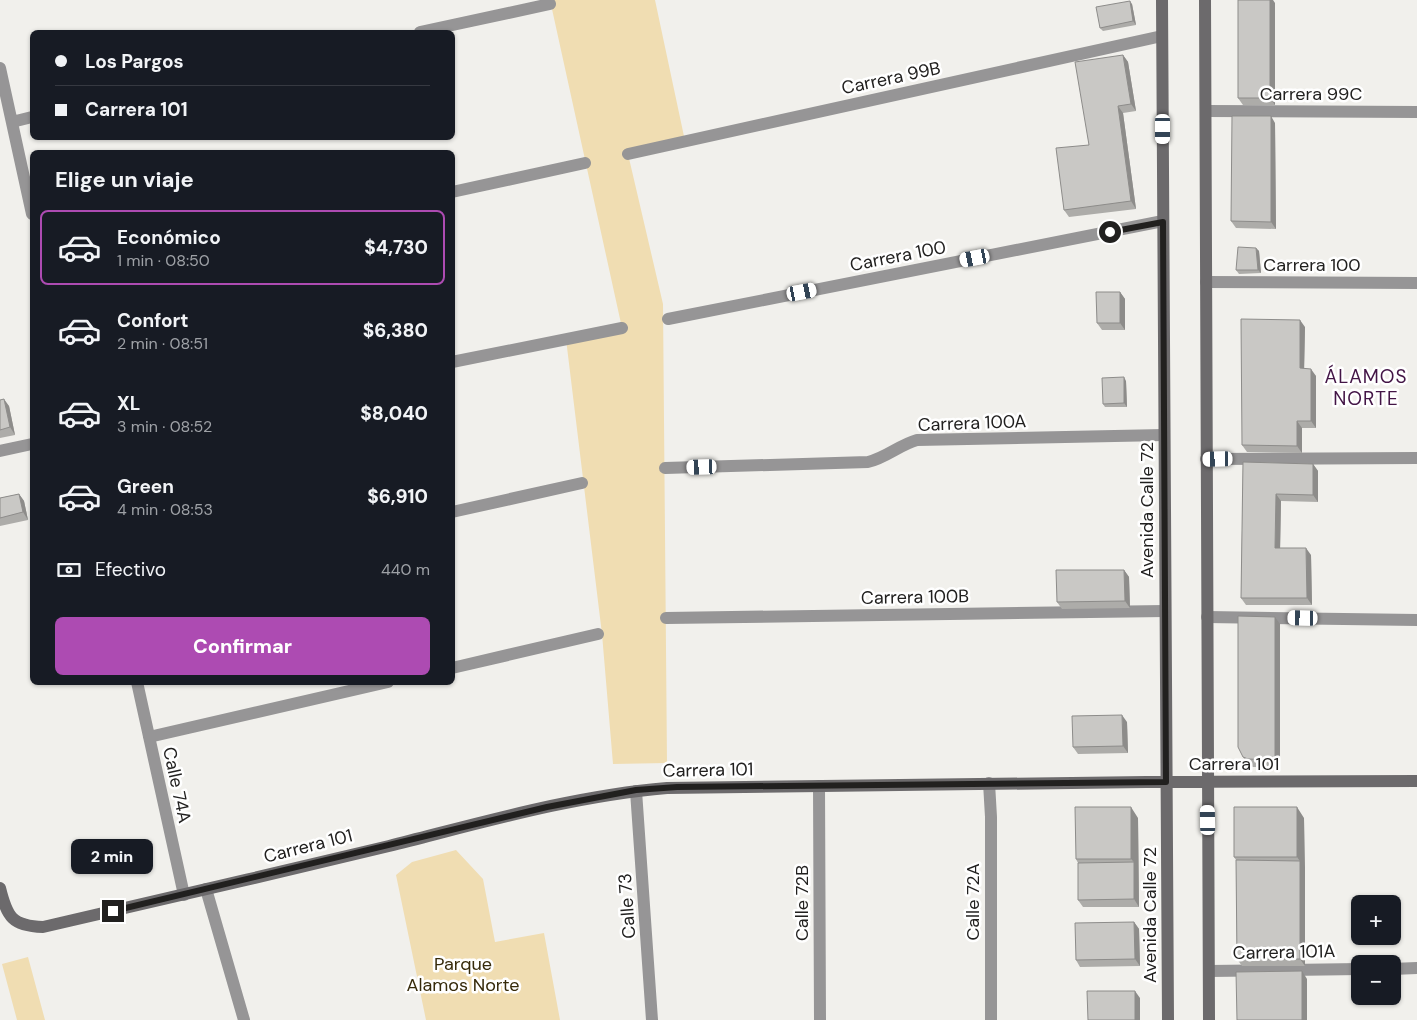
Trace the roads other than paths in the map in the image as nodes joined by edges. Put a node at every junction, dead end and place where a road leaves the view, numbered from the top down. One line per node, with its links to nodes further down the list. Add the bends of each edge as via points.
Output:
1 (1162, 0): 5 (main road, Avenida Calle 72)
2 (1205, 0): 7 (main road)
3 (550, 4): 4 (street)
4 (429, 30)
5 (1162, 36): 11 (street, Carrera 99B); 15 (main road, Avenida Calle 72)
6 (0, 68): 10 (street)
7 (1206, 111): 8 (street, Carrera 99C); 16 (main road)
8 (1417, 112)
9 (30, 118): 10 (street)
10 (12, 122): 14 (street)
11 (628, 154)
12 (585, 163): 13 (street)
13 (455, 191)
14 (30, 205)
15 (1163, 222): 18 (street, Carrera 100); 21 (main road, Avenida Calle 72)
16 (1206, 282): 17 (street, Carrera 100); 25 (main road)
17 (1417, 283)
18 (668, 319)
19 (622, 328): 20 (street)
20 (455, 361)
21 (1164, 435): 26 (street, Carrera 100A, via 917,440 879,460 868,462); 29 (main road, Avenida Calle 72)
22 (30, 444): 23 (street)
23 (0, 451)
24 (1417, 458): 25 (street)
25 (1206, 459): 30 (main road)
26 (665, 468)
27 (582, 482): 28 (street)
28 (455, 511)
29 (1165, 611): 31 (street, Carrera 100B); 39 (main road, Avenida Calle 72)
30 (1207, 617): 32 (street); 40 (main road)
31 (666, 618)
32 (1417, 620)
33 (598, 634): 34 (street)
34 (455, 667)
35 (138, 685): 37 (street, Calle 74A)
36 (375, 685): 37 (street)
37 (149, 737): 46 (street, Calle 74A)
38 (1417, 781): 40 (main road, Carrera 101)
39 (1166, 782): 40 (main road, Carrera 101); 41 (main road, Carrera 101); 55 (main road, Avenida Calle 72)
40 (1207, 782): 50 (main road)
41 (989, 784): 42 (main road, Carrera 101); 54 (street, Calle 72A)
42 (819, 786): 43 (main road, Carrera 101); 53 (street, Calle 72B)
43 (636, 790): 45 (main road, Carrera 101, via 547,807); 52 (street, Calle 73)
44 (0, 888): 46 (main road, Carrera 101, via 8,912 17,923 43,927)
45 (206, 889): 46 (main road, Carrera 101); 51 (street)
46 (184, 895)
47 (1401, 968): 48 (street)
48 (1417, 968)
49 (1351, 969): 50 (street, Carrera 101A)
50 (1209, 971): 56 (main road)
51 (244, 1020)
52 (652, 1020)
53 (820, 1020)
54 (991, 1020)
55 (1168, 1020)
56 (1209, 1020)

